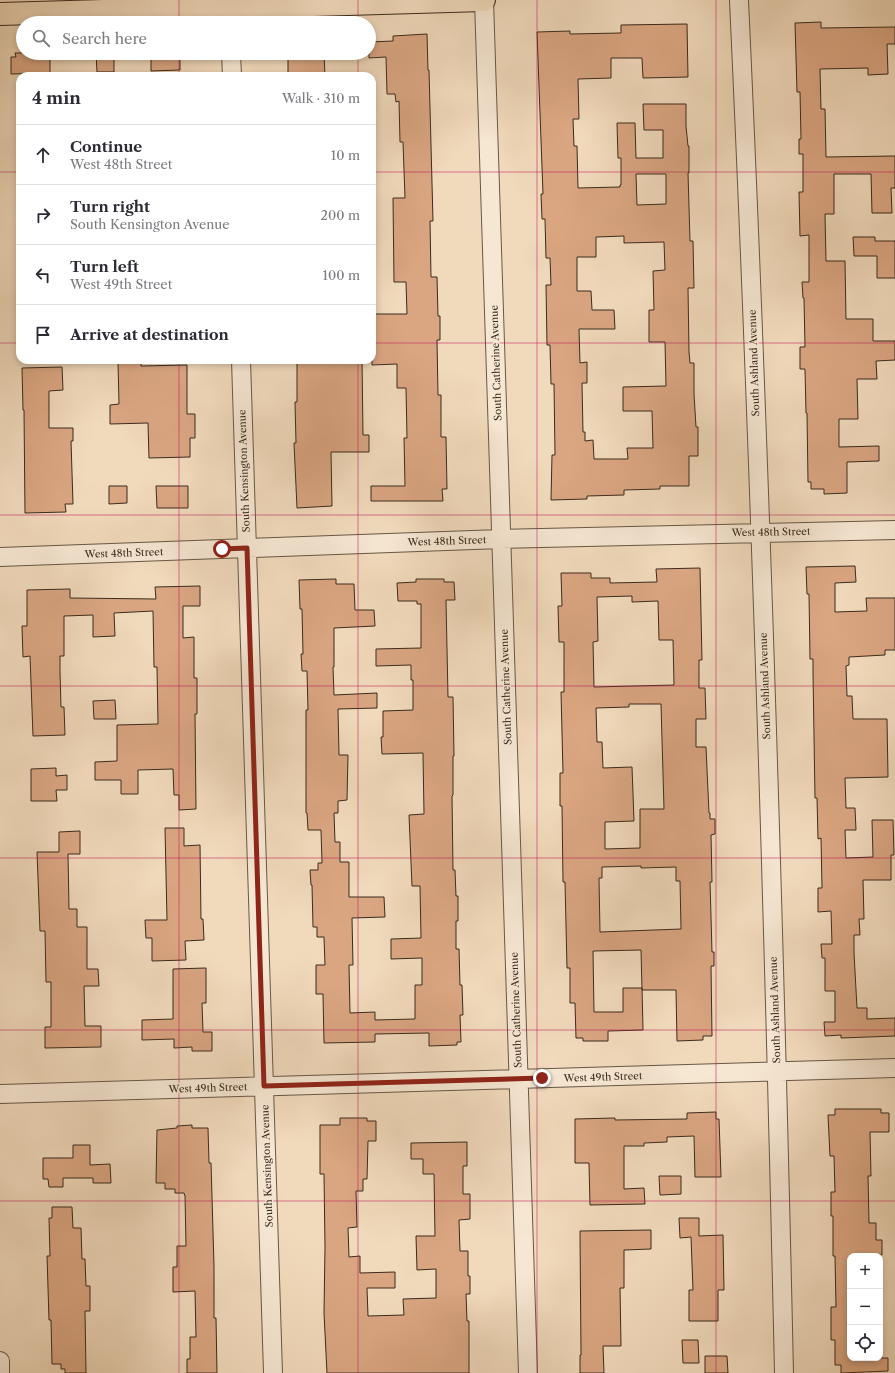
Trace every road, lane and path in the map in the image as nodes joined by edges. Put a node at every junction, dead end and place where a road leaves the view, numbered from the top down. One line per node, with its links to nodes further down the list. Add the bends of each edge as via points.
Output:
1 (484, 0): 3 (main road); 10 (street, South Catherine Avenue)
2 (739, 0): 9 (street, South Ashland Avenue)
3 (229, 10): 4 (main road)
4 (0, 14)
5 (231, 60): 6 (street)
6 (232, 72)
7 (241, 364): 11 (street, South Kensington Avenue)
8 (895, 530): 9 (street, West 48th Street)
9 (761, 532): 10 (street, West 48th Street); 14 (street, South Ashland Avenue)
10 (501, 539): 11 (street, West 48th Street); 15 (street, South Catherine Avenue)
11 (247, 548): 12 (street, West 48th Street); 16 (street, South Kensington Avenue)
12 (0, 557)
13 (895, 1068): 14 (street, West 49th Street)
14 (778, 1072): 15 (street, West 49th Street); 22 (street, South Ashland Avenue)
15 (518, 1079): 16 (street, West 49th Street); 21 (street, South Catherine Avenue)
16 (264, 1086): 17 (street, West 49th Street); 20 (street, South Kensington Avenue)
17 (0, 1094)
18 (0, 1361): 19 (street)
19 (0, 1373)
20 (274, 1373)
21 (528, 1373)
22 (784, 1373)

